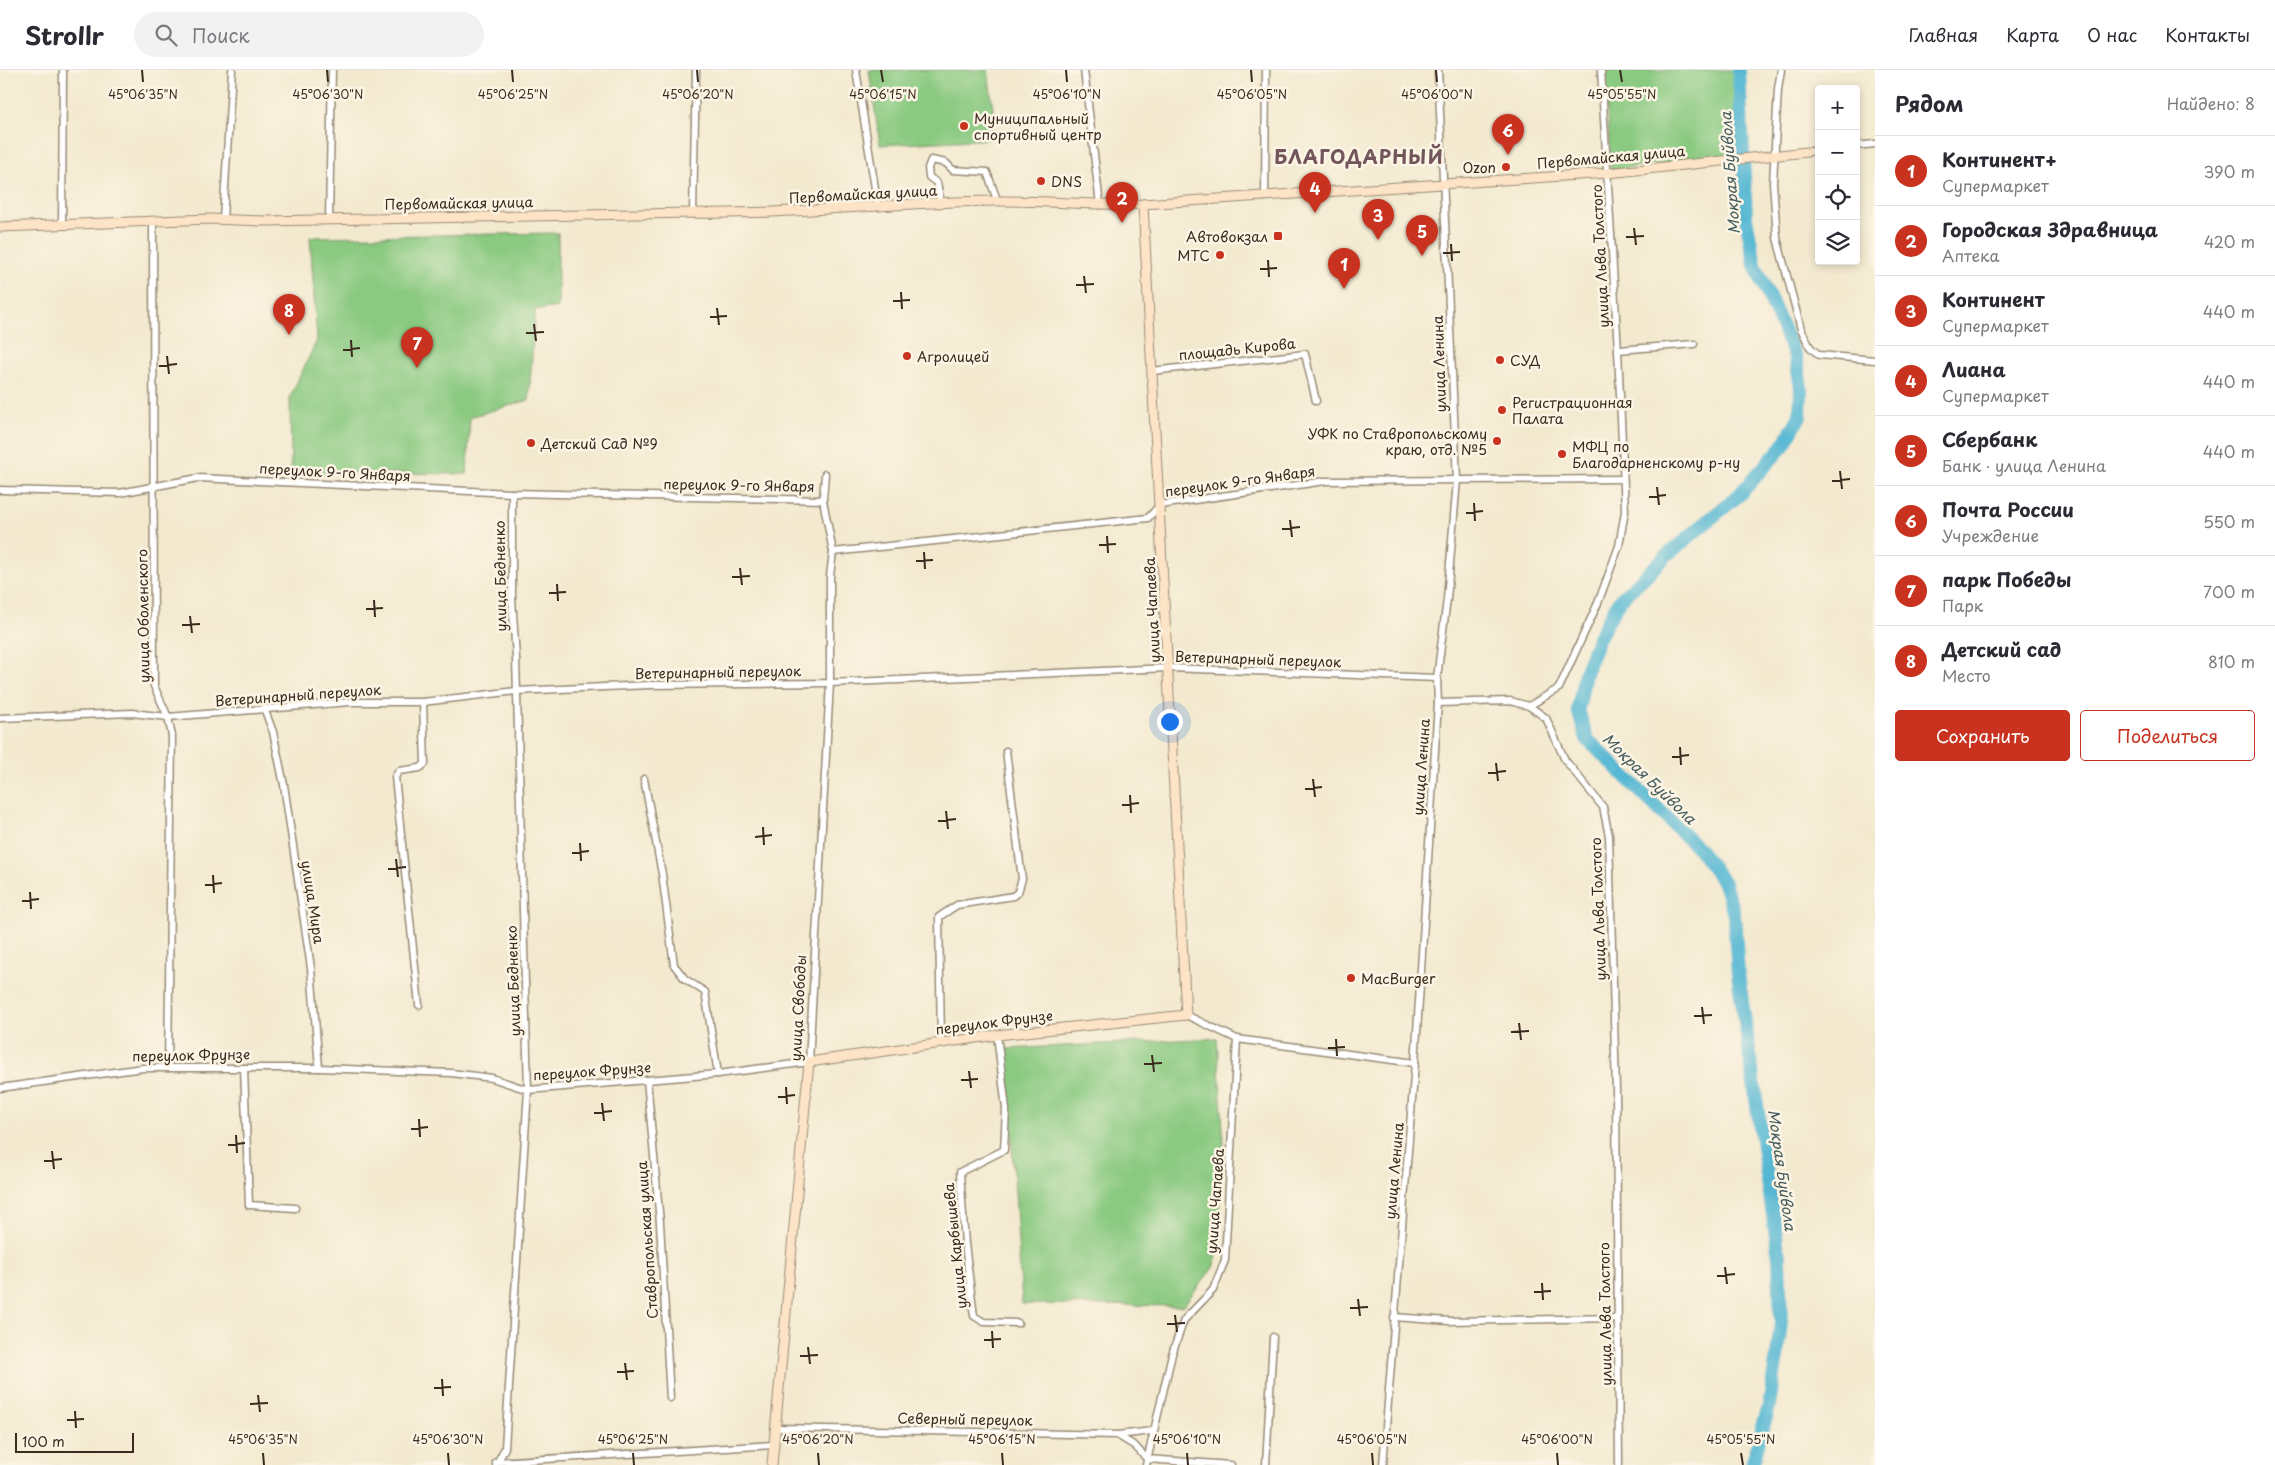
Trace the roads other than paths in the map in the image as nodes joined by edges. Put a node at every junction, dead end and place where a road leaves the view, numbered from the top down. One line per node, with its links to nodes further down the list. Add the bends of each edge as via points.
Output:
1 (63, 70): 28 (street)
2 (232, 70): 26 (street)
3 (332, 70): 25 (street)
4 (696, 70): 24 (street)
5 (856, 70): 23 (street)
6 (1084, 70): 22 (street)
7 (1266, 70): 18 (street)
8 (1438, 70): 17 (street, улица Ленина)
9 (1601, 70): 16 (street, улица Льва Толстого)
10 (1781, 70): 15 (street)
11 (1875, 144): 12 (street)
12 (1860, 146)
13 (1815, 151): 14 (street)
14 (1806, 152): 15 (main road, Первомайская улица)
15 (1775, 155): 16 (main road, Первомайская улица); 32 (street, via 1773,182 1777,238 1801,329 1810,347 1819,355)
16 (1608, 173): 17 (main road, Первомайская улица); 31 (street, улица Льва Толстого)
17 (1444, 185): 18 (main road, Первомайская улица); 37 (street, улица Ленина)
18 (1265, 197): 21 (main road, Первомайская улица)
19 (997, 200): 20 (main road, Первомайская улица); 20 (street, via 987,172 953,170 946,163 931,160 929,177 937,183); 22 (main road, Первомайская улица)
20 (941, 203): 23 (main road, Первомайская улица)
21 (1143, 204): 22 (main road, Первомайская улица); 33 (main road, улица Чапаева)
22 (1100, 205)
23 (878, 207): 24 (main road, Первомайская улица, via 757,214)
24 (693, 213): 25 (main road, Первомайская улица)
25 (329, 219): 26 (main road, Первомайская улица)
26 (223, 220): 27 (main road, Первомайская улица)
27 (153, 222): 28 (main road, Первомайская улица); 38 (street, улица Оболенского)
28 (62, 225): 29 (main road, Первомайская улица)
29 (0, 226)
30 (1694, 344): 31 (street)
31 (1618, 350): 36 (street, улица Льва Толстого)
32 (1875, 360)
33 (1152, 371): 34 (street, площадь Кирова, via 1305,354); 42 (main road, улица Чапаева)
34 (1316, 401)
35 (825, 474): 41 (street)
36 (1622, 479): 37 (street, переулок 9-го Января); 50 (street, улица Льва Толстого, via 1624,521 1619,546 1598,603 1559,688)
37 (1456, 480): 42 (street, переулок 9-го Января, via 1324,481); 45 (street, улица Ленина)
38 (154, 486): 39 (street, переулок 9-го Января, via 120,493); 40 (street, переулок 9-го Января, via 198,478); 52 (street, улица Оболенского, via 154,686)
39 (0, 490)
40 (512, 493): 41 (street, переулок 9-го Января); 47 (street, улица Бедненко)
41 (823, 500): 43 (street, переулок 9-го Января)
42 (1160, 505): 43 (street, переулок 9-го Января, via 1148,518); 44 (main road, улица Чапаева)
43 (833, 552): 46 (street, улица Свободы)
44 (1168, 668): 45 (street, Ветеринарный переулок); 46 (street, Ветеринарный переулок); 57 (main road, улица Чапаева)
45 (1437, 678): 49 (street, улица Ленина)
46 (830, 683): 47 (street, Ветеринарный переулок, via 648,685); 61 (street, улица Свободы)
47 (516, 691): 48 (street, Ветеринарный переулок); 69 (street, улица Бедненко)
48 (422, 702): 51 (street, Ветеринарный переулок, via 350,702); 56 (street, via 425,764 420,768 399,771 395,777)
49 (1438, 704): 50 (street, via 1510,701); 62 (street, улица Ленина)
50 (1529, 706): 72 (street, улица Льва Толстого, via 1546,718 1565,760 1603,807 1610,836)
51 (264, 708): 52 (street, Ветеринарный переулок); 65 (street, улица Мира, via 284,785 304,914)
52 (168, 717): 53 (street, Ветеринарный переулок, via 132,713); 63 (street, улица Оболенского, via 172,736)
53 (0, 718)
54 (1006, 751): 60 (street, via 1022,879 1018,892 1013,896 957,905 939,917)
55 (644, 778): 66 (street, via 662,874 674,965 685,979 705,992)
56 (419, 1005)
57 (1186, 1015): 58 (main road, переулок Фрунзе); 59 (street)
58 (997, 1035): 60 (main road, переулок Фрунзе); 73 (street, улица Карбышева, via 1006,1109 1004,1150 960,1172 965,1244 974,1316 984,1322)
59 (1237, 1039): 62 (street); 77 (street, улица Чапаева, via 1226,1260 1212,1290 1184,1320)
60 (941, 1042): 61 (main road, переулок Фрунзе)
61 (809, 1062): 66 (street, переулок Фрунзе); 76 (main road, улица Свободы)
62 (1415, 1063): 71 (street, улица Ленина)
63 (168, 1068): 64 (street, переулок Фрунзе); 68 (street, переулок Фрунзе, via 143,1068)
64 (244, 1068): 65 (street, переулок Фрунзе); 70 (street, via 249,1205)
65 (319, 1068): 69 (street, переулок Фрунзе, via 451,1073 492,1078)
66 (718, 1074): 67 (street, переулок Фрунзе)
67 (647, 1080): 69 (street, переулок Фрунзе); 75 (street, Ставропольская улица, via 660,1223)
68 (0, 1088)
69 (528, 1090): 81 (street, улица Бедненко, via 505,1448)
70 (295, 1208)
71 (1394, 1317): 72 (street, via 1449,1321); 85 (street, улица Ленина)
72 (1617, 1318): 86 (street, улица Льва Толстого)
73 (1018, 1324)
74 (1273, 1338): 84 (street)
75 (670, 1398)
76 (776, 1428): 78 (street, Северный переулок); 79 (main road, улица Свободы)
77 (1153, 1431): 78 (street, Северный переулок); 80 (street, улица Чапаева)
78 (1117, 1435): 80 (street, via 1135,1446)
79 (774, 1446): 81 (street); 82 (main road, улица Свободы)
80 (1147, 1462): 83 (street)
81 (496, 1463)
82 (772, 1465)
83 (1231, 1465)
84 (1266, 1465)
85 (1382, 1465)
86 (1619, 1465)

